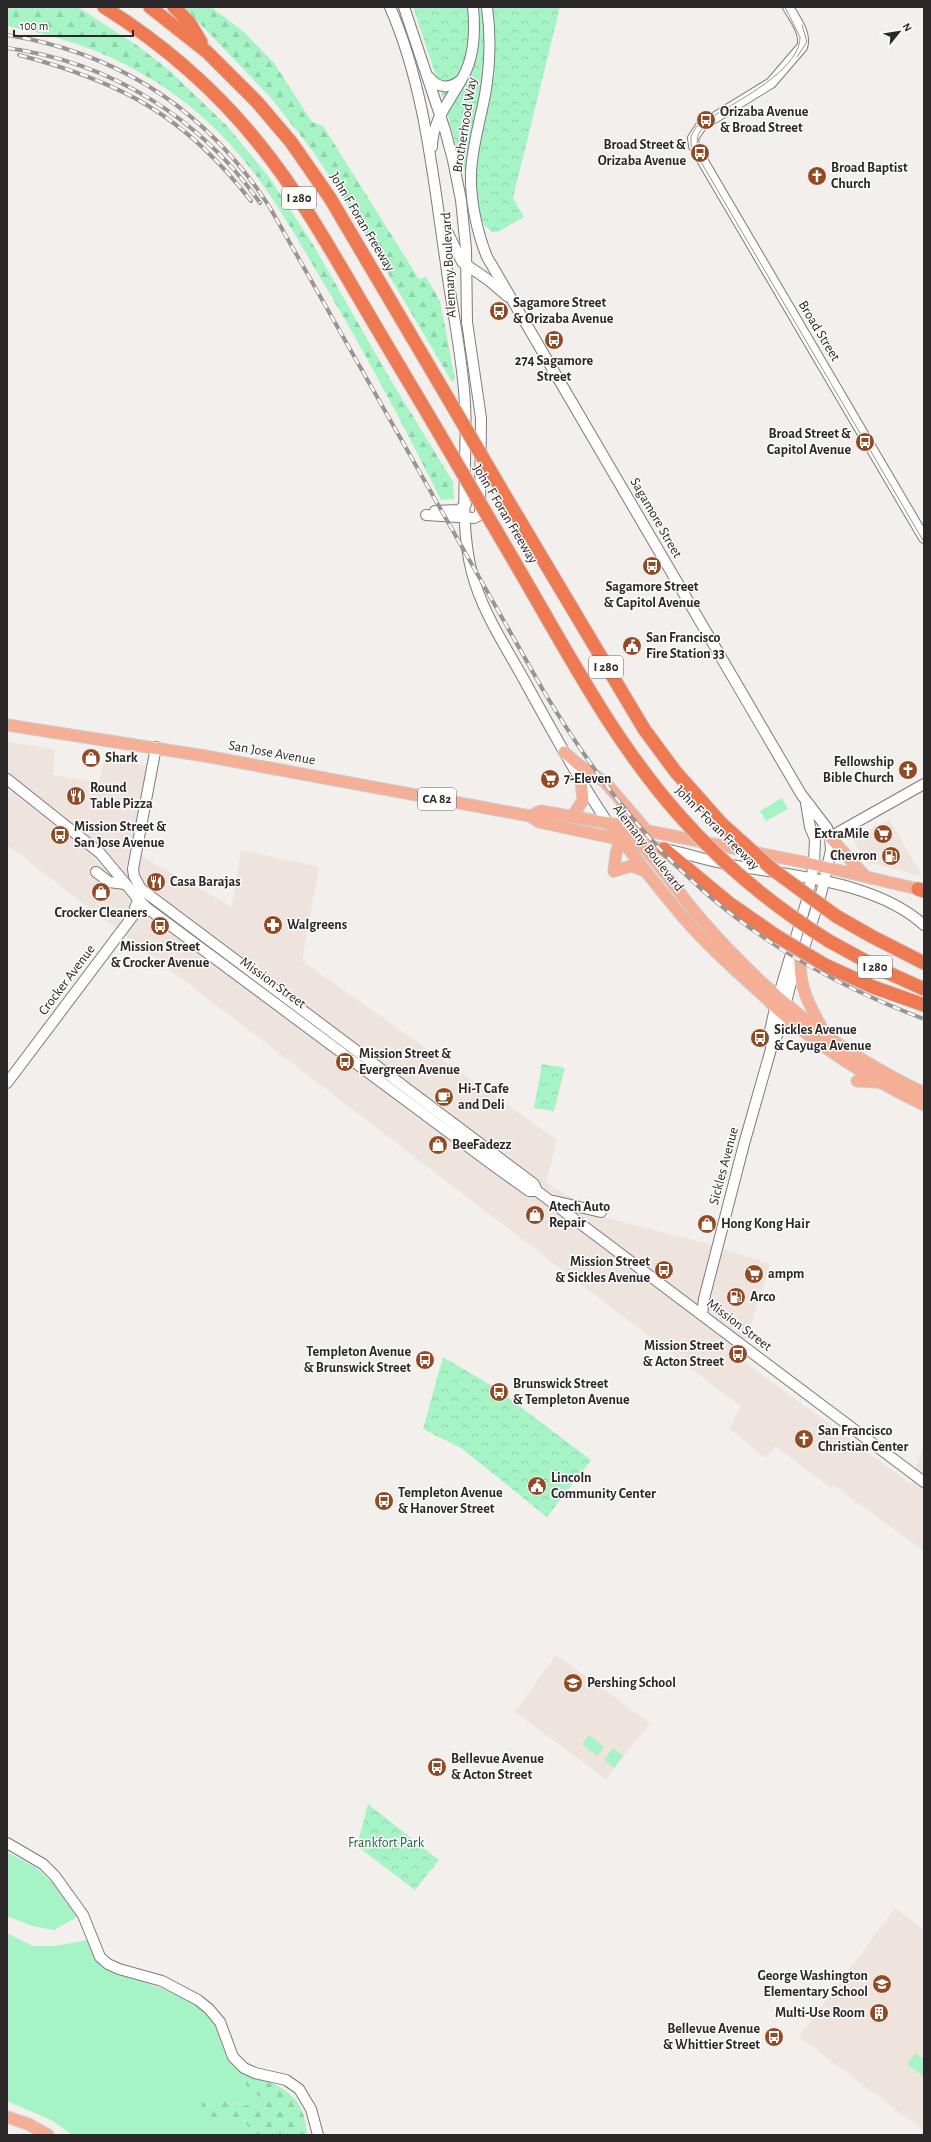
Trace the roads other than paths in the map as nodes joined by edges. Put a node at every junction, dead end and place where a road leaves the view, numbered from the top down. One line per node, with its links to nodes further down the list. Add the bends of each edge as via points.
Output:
1 (104, 7): 54 (highway, John F Foran Freeway / I 280, bridge, via 148,37 189,70 226,106 267,154 310,215 621,741 652,783 712,850 791,916 829,941)
2 (150, 7): 9 (highway, John F Foran Freeway / I 280)
3 (174, 7): 9 (highway, via 188,22)
4 (390, 7): 14 (main road, Alemany Boulevard, via 409,59)
5 (404, 7): 10 (main road, Alemany Boulevard)
6 (473, 7): 11 (main road, Brotherhood Way, via 473,46 469,64)
7 (487, 7): 16 (main road, Brotherhood Way, via 490,43 487,78 471,176 472,196)
8 (788, 7): 21 (main road, Broad Street, via 801,32 803,44 770,83 701,126 693,138 694,146)
9 (207, 52): 53 (highway, John F Foran Freeway / I 280, bridge, via 257,102 307,165 641,724 679,775 721,823 772,869 836,916)
10 (427, 74): 11 (main road, via 435,84 442,86 453,86); 12 (main road, Alemany Boulevard)
11 (461, 80): 12 (main road, Brotherhood Way)
12 (440, 115): 13 (main road, Alemany Boulevard); 14 (main road, Brotherhood Way, via 432,136)
13 (453, 160): 16 (main road, via 468,210); 17 (main road, Alemany Boulevard, via 461,200)
14 (432, 169): 15 (main road, Alemany Boulevard)
15 (438, 211): 17 (main road, via 458,258); 19 (main road, Alemany Boulevard, via 465,394)
16 (483, 247): 18 (main road, Sagamore Street)
17 (466, 265): 18 (main road); 20 (main road, Alemany Boulevard, via 467,322 481,418 481,512 478,517)
18 (514, 302): 28 (main road, Sagamore Street)
19 (466, 504): 20 (main road, Alemany Boulevard); 20 (main road, via 462,509 438,510 426,515)
20 (466, 518): 24 (main road, Alemany Boulevard, via 468,555 481,600)
21 (924, 538)
22 (7, 725): 23 (main road, San Jose Avenue / CA 82)
23 (156, 747): 29 (main road, San Jose Avenue / CA 82); 40 (main road)
24 (564, 752): 26 (main road, Alemany Boulevard); 32 (main road, via 605,782)
25 (7, 779): 37 (main road, Mission Street)
26 (581, 782): 30 (main road, via 584,800); 31 (main road, Alemany Boulevard)
27 (924, 784): 33 (main road)
28 (806, 803): 33 (main road, Sagamore Street, via 822,820); 38 (main road, Sagamore Street, via 815,839)
29 (530, 816): 30 (main road, San Jose Avenue / CA 82, via 541,811); 34 (main road, San Jose Avenue / CA 82, via 539,822)
30 (572, 817): 31 (main road, San Jose Avenue / CA 82)
31 (608, 823): 32 (main road, San Jose Avenue / CA 82); 34 (main road, Alemany Boulevard); 35 (main road, Alemany Boulevard, via 624,830)
32 (646, 830): 36 (main road); 38 (main road, San Jose Avenue / CA 82)
33 (830, 837): 39 (main road, Sagamore Street, via 831,850); 43 (main road)
34 (621, 839): 35 (main road, San Jose Avenue / CA 82); 42 (main road, Alemany Boulevard); 42 (main road, via 614,871 631,866)
35 (641, 844): 36 (main road, San Jose Avenue / CA 82); 46 (main road, Alemany Boulevard)
36 (664, 848): 44 (main road, San Jose Avenue, via 724,864); 46 (main road, via 665,866); 55 (highway, bridge, via 728,903 778,937 825,965 873,987)
37 (100, 853): 40 (main road, via 125,870); 47 (main road, Mission Street)
38 (814, 864): 39 (main road, San Jose Avenue / CA 82); 44 (main road, Sickles Avenue)
39 (827, 867): 43 (main road, San Jose Avenue / CA 82); 45 (main road, Sickles Avenue)
40 (133, 870): 48 (main road)
41 (96, 872): 47 (main road, via 109,882)
42 (646, 872): 56 (main road, Alemany Boulevard, via 690,926 735,972)
43 (865, 876): 49 (main road, San Jose Avenue / CA 82)
44 (811, 879): 45 (main road, San Jose Avenue); 56 (main road, Sickles Avenue)
45 (824, 882): 51 (main road, San Jose Avenue, via 847,886 884,899); 52 (main road, Sickles Avenue)
46 (672, 883): 56 (main road, Alemany Boulevard, via 709,929)
47 (125, 884): 50 (main road, Mission Street)
48 (141, 889): 50 (main road, Crocker Avenue); 63 (main road, Mission Street, via 534,1184)
49 (922, 890)
50 (139, 900): 60 (main road, Crocker Avenue, via 132,917); 63 (main road, Mission Street, via 490,1163 529,1191)
51 (924, 925)
52 (800, 961): 56 (main road, Sickles Avenue); 57 (main road, via 801,980 806,998)
53 (924, 963)
54 (924, 989)
55 (924, 1005)
56 (780, 1006): 57 (main road, Alemany Boulevard); 59 (main road, Alemany Boulevard, via 835,1055); 66 (main road, Sickles Avenue, via 770,1031 771,1049 704,1299)
57 (826, 1037): 61 (main road, Alemany Boulevard)
58 (856, 1081): 59 (main road)
59 (880, 1082): 62 (main road, Alemany Boulevard)
60 (7, 1083)
61 (924, 1093)
62 (924, 1105)
63 (537, 1191): 64 (main road, Mission Street)
64 (549, 1200): 65 (main road, Mission Street); 65 (main road, via 601,1212 593,1214)
65 (581, 1224): 66 (main road, Mission Street)
66 (702, 1315): 67 (main road, Mission Street)
67 (924, 1482)
68 (7, 1843): 71 (main road, via 42,1864 55,1876 83,1916 100,1957 108,1964 162,1981 198,2000 220,2022 233,2057 244,2068 255,2074 286,2080 298,2089 311,2109)
69 (7, 2117): 70 (main road, via 28,2124)
70 (48, 2135)
71 (318, 2135)

